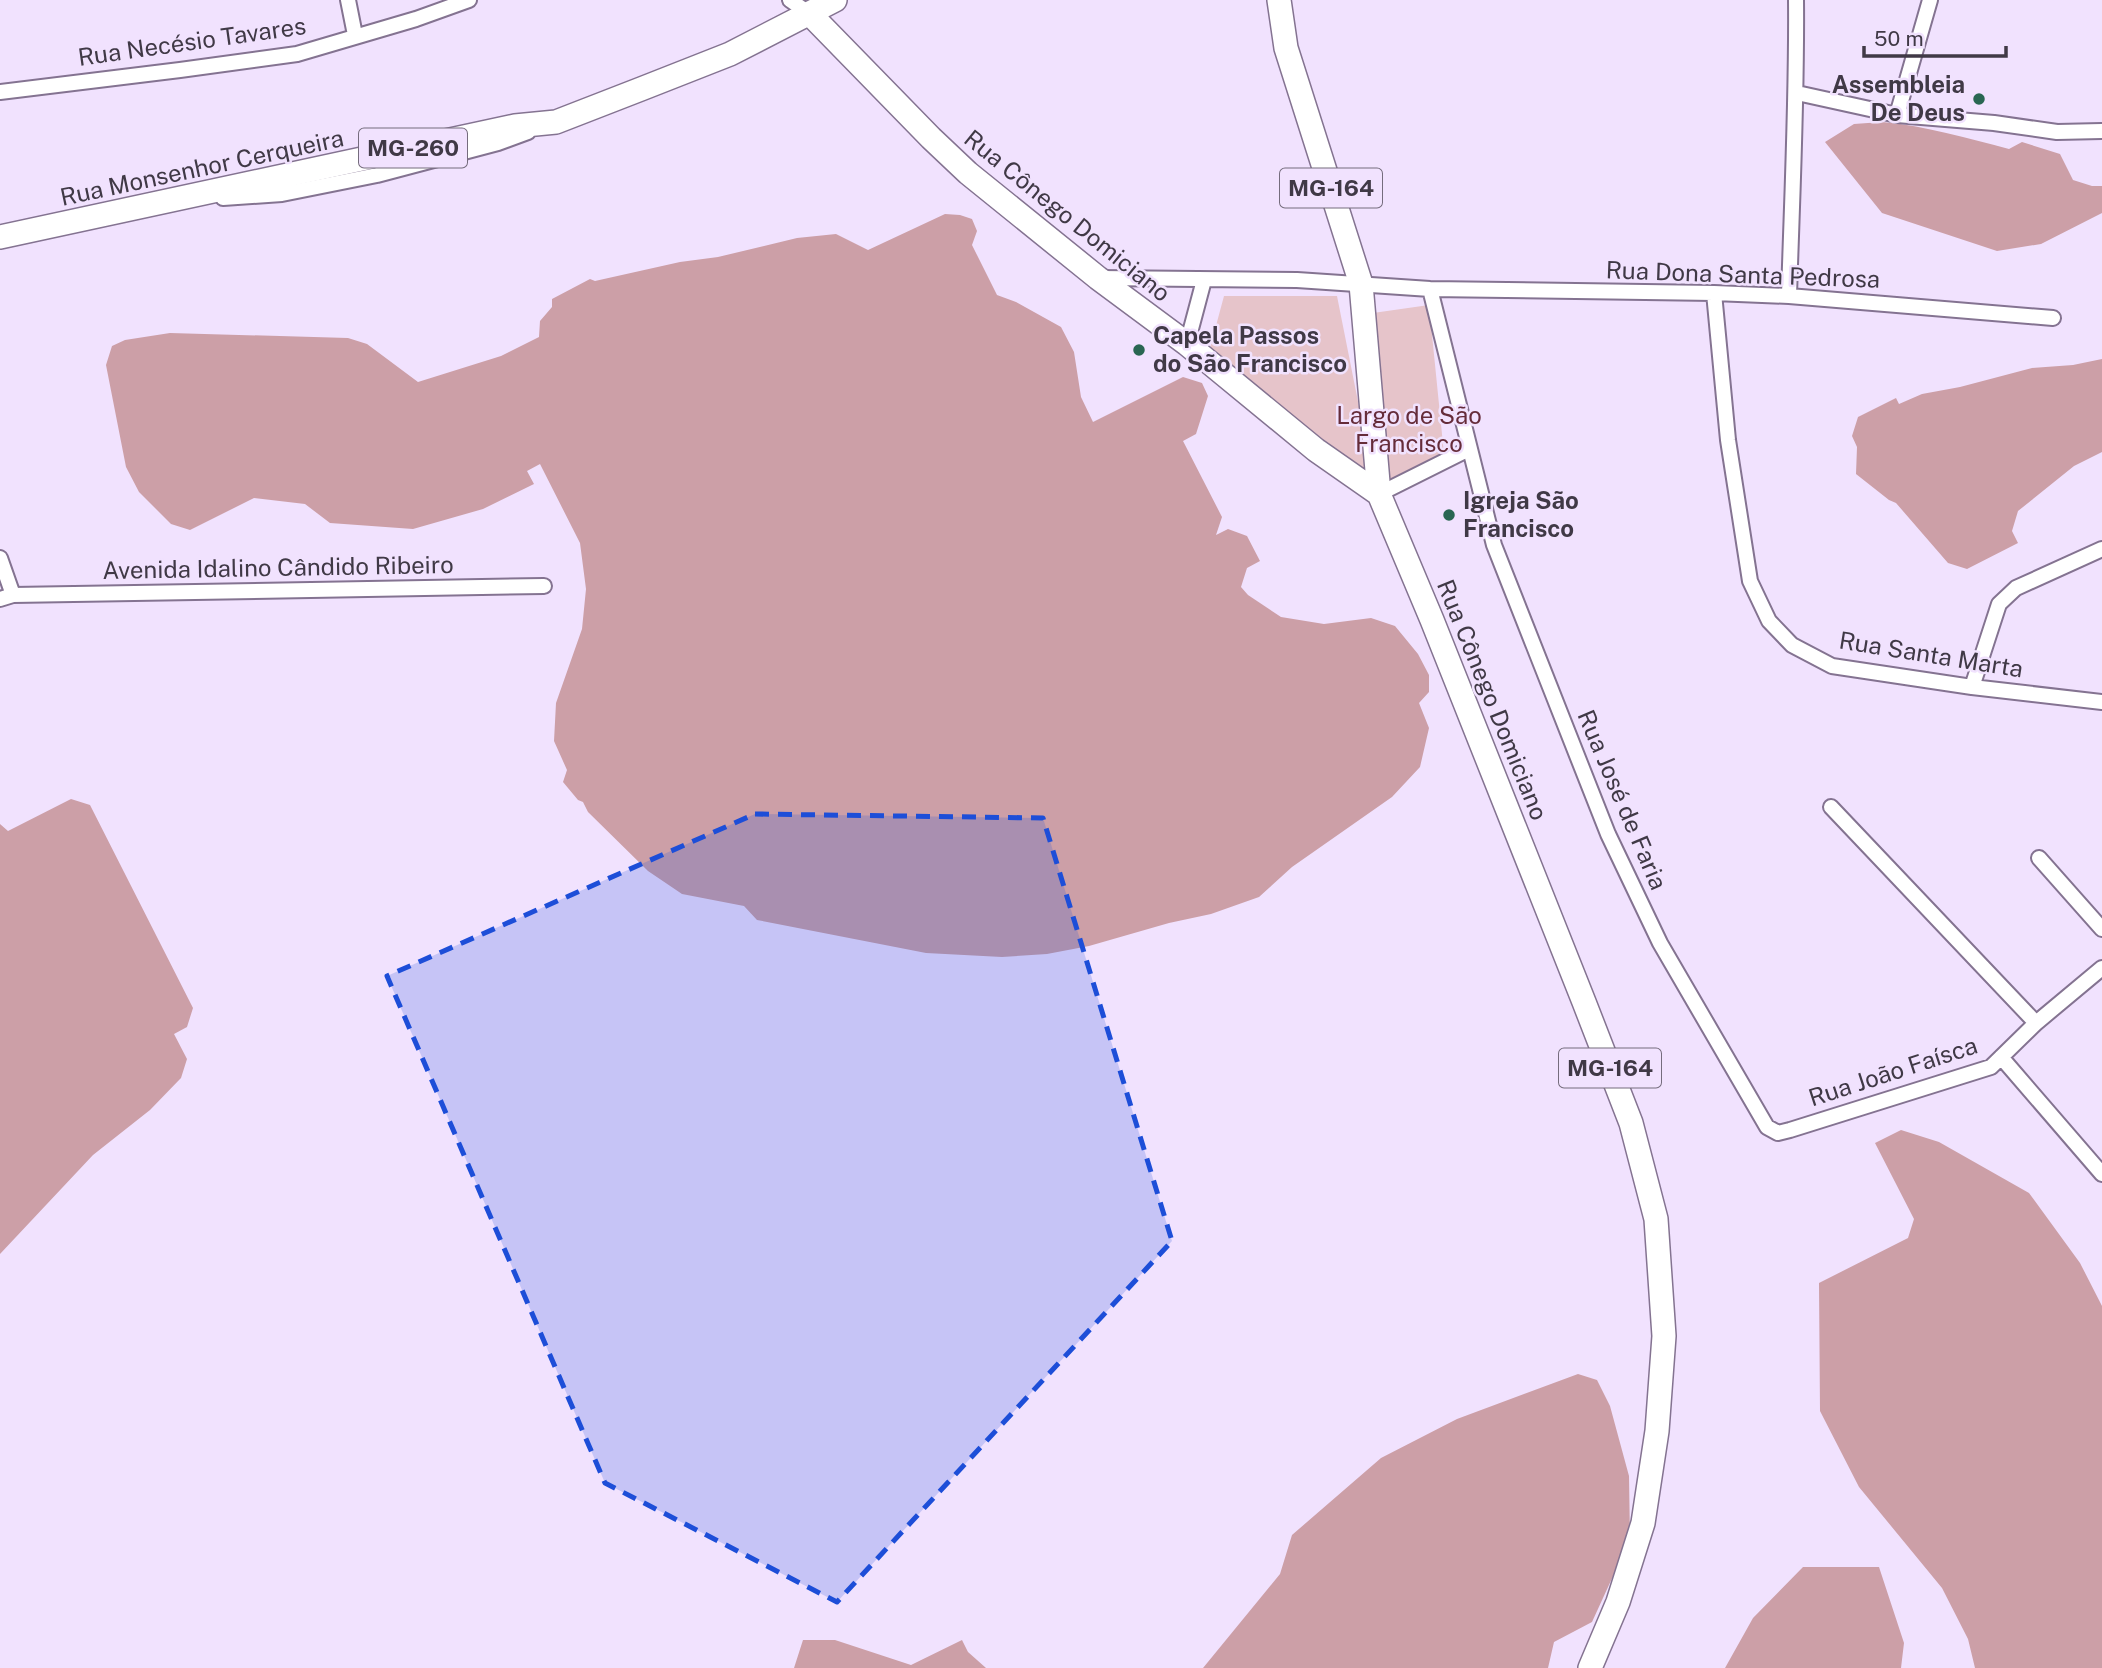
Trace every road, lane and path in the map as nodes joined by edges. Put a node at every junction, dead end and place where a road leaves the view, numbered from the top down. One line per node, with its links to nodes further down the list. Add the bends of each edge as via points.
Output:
1 (348, 0): 9 (street)
2 (468, 0): 9 (street, Rua Necésio Tavares)
3 (790, 0): 8 (street, Rua Cônego Domiciano)
4 (835, 0): 8 (main road, Rua Monsenhor Cerqueira)
5 (1279, 0): 17 (main road, MG-164, via 1286,48)
6 (1796, 0): 11 (street)
7 (1930, 0): 12 (street)
8 (809, 7): 14 (main road, Rua Monsenhor Cerqueira / MG-260, via 730,54 556,122 515,126); 15 (main road, Rua Cônego Domiciano, via 968,173)
9 (355, 35): 10 (street, Rua Necésio Tavares, via 297,54)
10 (0, 92)
11 (1797, 99): 12 (street); 20 (street)
12 (1897, 115): 13 (street, via 2057,132)
13 (2102, 131)
14 (0, 237)
15 (1098, 278): 16 (street); 22 (main road, Rua Cônego Domiciano)
16 (1203, 280): 17 (street); 22 (street)
17 (1360, 284): 18 (street); 24 (main road, MG-164)
18 (1430, 289): 19 (street, Rua Dona Santa Pedrosa); 23 (street)
19 (1714, 293): 20 (street, Rua Dona Santa Pedrosa); 29 (street, Rua Santa Marta, via 1728,440 1750,581 1769,621 1792,645 1832,666)
20 (1789, 296): 21 (street, Rua Dona Santa Pedrosa)
21 (2053, 318)
22 (1186, 344): 24 (main road, Rua Cônego Domiciano, via 1316,450)
23 (1469, 449): 24 (street); 37 (street, Rua José de Faria, via 1494,544 1608,834 1642,907 1767,1127 1778,1133)
24 (1379, 494): 39 (main road, Rua Cônego Domiciano / MG-164, via 1631,1123 1656,1219 1664,1336 1657,1432 1643,1523 1618,1602)
25 (2102, 549): 29 (street, via 2016,588 1999,604)
26 (0, 558): 28 (street, Avenida Idalino Cândido Ribeiro)
27 (544, 586): 28 (street, Avenida Idalino Cândido Ribeiro)
28 (7, 597)
29 (1972, 687): 30 (street, Rua Santa Marta)
30 (2102, 702)
31 (1831, 807): 35 (street)
32 (2039, 858): 33 (street)
33 (2102, 929)
34 (2102, 968): 35 (street, Rua João Faísca)
35 (2036, 1023): 36 (street, Rua João Faísca)
36 (2001, 1058): 37 (street, Rua João Faísca, via 1991,1067); 38 (street)
37 (1790, 1130)
38 (2102, 1174)
39 (1590, 1668)

